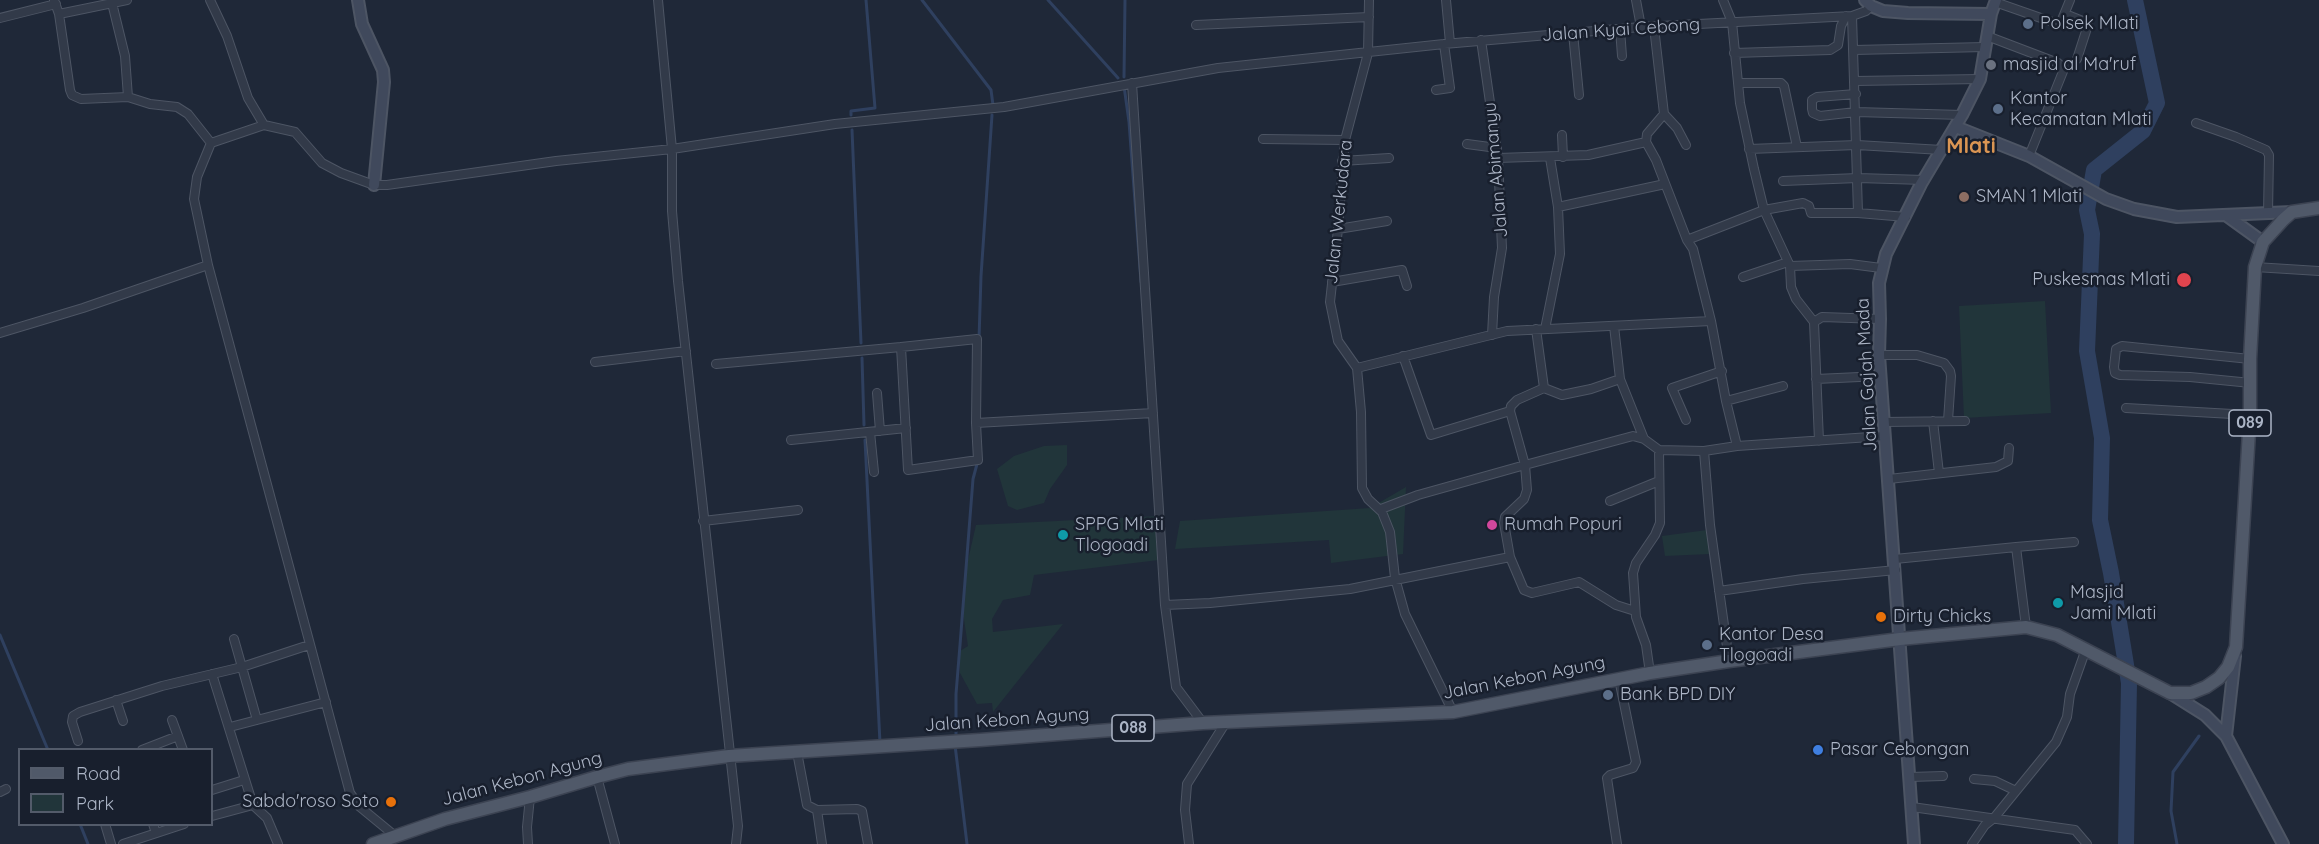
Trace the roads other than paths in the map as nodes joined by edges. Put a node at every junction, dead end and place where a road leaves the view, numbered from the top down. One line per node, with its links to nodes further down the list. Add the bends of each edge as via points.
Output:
1 (127, 0): 12 (street)
2 (210, 0): 46 (street, via 248,98)
3 (358, 0): 71 (main road, via 362,24 383,70)
4 (658, 0): 57 (street)
5 (1369, 0): 17 (street, Jalan Werkudara)
6 (1446, 0): 28 (street)
7 (1636, 0): 22 (street)
8 (1723, 0): 20 (street)
9 (2070, 0): 16 (street)
10 (1996, 1): 15 (main road, Jalan Gajah Mada); 16 (street, via 2058,24)
11 (55, 2): 14 (street); 19 (street)
12 (112, 3): 14 (street); 41 (street, via 125,56)
13 (1868, 3): 15 (main road, via 1883,11 1908,14); 18 (street, Jalan Kyai Cebong, via 1866,11)
14 (59, 14): 41 (street, via 72,95 81,99)
15 (1991, 14): 27 (main road, Jalan Gajah Mada)
16 (2065, 14): 33 (street, via 2088,25)
17 (1369, 16): 21 (street); 30 (street, Jalan Werkudara)
18 (1849, 16): 20 (street, Jalan Kyai Cebong); 29 (street); 31 (street, via 1840,26 1838,45 1830,50)
19 (0, 18)
20 (1731, 22): 23 (street, Jalan Kyai Cebong); 31 (street)
21 (1196, 25)
22 (1641, 27): 23 (street, Jalan Kyai Cebong); 24 (street, Jalan Kyai Cebong)
23 (1654, 27): 43 (street)
24 (1620, 29): 25 (street, Jalan Kyai Cebong); 32 (street)
25 (1574, 33): 26 (street, Jalan Kyai Cebong); 40 (street)
26 (1481, 40): 28 (street, Jalan Kyai Cebong); 58 (street, Jalan Abimanyu)
27 (1986, 41): 29 (street); 34 (main road, Jalan Gajah Mada); 61 (street, via 2058,63 2064,69)
28 (1447, 43): 30 (street, Jalan Kyai Cebong); 38 (street, via 1450,88)
29 (1854, 50): 35 (street)
30 (1368, 53): 36 (street, Jalan Kyai Cebong, via 1218,68); 50 (street, Jalan Werkudara)
31 (1734, 53): 37 (street)
32 (1622, 56)
33 (2077, 59)
34 (1980, 79): 35 (street); 44 (main road, Jalan Gajah Mada)
35 (1855, 81): 39 (street)
36 (1132, 83): 57 (street, Jalan Kyai Cebong, via 1004,107 835,124); 118 (street)
37 (1738, 83): 56 (street, via 1784,86); 59 (street)
38 (1436, 90)
39 (1856, 94): 42 (street); 42 (street, via 1817,97 1811,105 1813,113 1820,117)
40 (1579, 95)
41 (128, 97): 52 (street, via 181,108)
42 (1856, 112): 44 (street); 55 (street)
43 (1664, 114): 51 (street, via 1647,134); 54 (street)
44 (1962, 115): 47 (main road, Jalan Gajah Mada)
45 (2196, 123): 77 (street, via 2266,150)
46 (264, 125): 52 (street); 71 (street, via 295,132 322,163)
47 (1956, 127): 60 (main road, Jalan Gajah Mada); 61 (main road)
48 (1562, 135): 62 (street)
49 (1263, 139): 50 (street)
50 (1345, 140): 66 (street, Jalan Werkudara)
51 (1646, 142): 62 (street); 70 (street)
52 (211, 143): 85 (street, via 194,193)
53 (1467, 144): 58 (street)
54 (1686, 145)
55 (1857, 145): 56 (street); 60 (street); 67 (street)
56 (1797, 147): 59 (street)
57 (672, 148): 71 (street, Jalan Kyai Cebong); 100 (street, via 672,212)
58 (1497, 148): 64 (street, Jalan Abimanyu)
59 (1749, 149): 74 (street)
60 (1942, 150): 68 (main road, Jalan Gajah Mada)
61 (2029, 156): 78 (main road, via 2106,200 2134,209 2177,217)
62 (1563, 157): 65 (street)
63 (1389, 158): 66 (street)
64 (1498, 158): 65 (street); 98 (street, Jalan Abimanyu, via 1502,248)
65 (1550, 158): 72 (street)
66 (1342, 161): 81 (street, Jalan Werkudara)
67 (1858, 178): 68 (street); 69 (street); 76 (street)
68 (1924, 180): 79 (main road, Jalan Gajah Mada)
69 (1783, 181)
70 (1665, 184): 72 (street); 82 (street)
71 (374, 185)
72 (1558, 207): 96 (street, via 1559,263)
73 (2319, 208): 75 (main road)
74 (1764, 210): 76 (street, via 1803,203 1811,213); 82 (street); 84 (street)
75 (2292, 212): 77 (main road); 83 (main road, 089)
76 (1858, 213): 79 (street)
77 (2268, 214): 78 (main road)
78 (2226, 215): 83 (main road)
79 (1906, 217): 87 (main road, Jalan Gajah Mada)
80 (1387, 221): 81 (street)
81 (1338, 229): 90 (street, Jalan Werkudara)
82 (1687, 240): 93 (street, via 1693,249)
83 (2263, 242): 86 (main road, 089)
84 (1789, 264): 87 (street); 89 (street); 94 (street, via 1791,287)
85 (208, 265): 97 (street); 157 (street)
86 (2255, 267): 88 (street); 103 (main road, 089)
87 (1881, 268): 92 (main road, Jalan Gajah Mada)
88 (2319, 271)
89 (1743, 277)
90 (1332, 282): 91 (street, via 1402,270); 106 (street, Jalan Werkudara, via 1330,302 1338,341)
91 (1407, 286)
92 (1880, 319): 94 (street, via 1822,317); 101 (main road, Jalan Gajah Mada)
93 (1711, 321): 95 (street); 107 (street)
94 (1814, 322): 109 (street)
95 (1614, 326): 96 (street); 110 (street)
96 (1541, 329): 98 (street); 113 (street)
97 (0, 333)
98 (1492, 335): 102 (street)
99 (901, 347): 105 (street); 125 (street, via 976,339); 126 (street)
100 (686, 351): 104 (street); 145 (street)
101 (1878, 355): 108 (main road, Jalan Gajah Mada); 123 (street, via 1917,355 1944,363 1951,376)
102 (1403, 356): 106 (street); 117 (street, via 1431,435)
103 (2250, 359): 111 (main road, 089); 111 (street, via 2122,346 2116,349 2114,368 2121,375)
104 (595, 362)
105 (716, 364)
106 (1357, 368): 143 (street, via 1362,488)
107 (1722, 371): 115 (street); 120 (street, via 1672,388)
108 (1881, 376): 109 (street); 124 (main road, Jalan Gajah Mada)
109 (1816, 379): 132 (street)
110 (1620, 380): 113 (street, via 1563,395); 130 (street)
111 (2251, 383): 119 (main road, 089)
112 (1783, 386): 115 (street)
113 (1544, 388): 117 (street, via 1517,400)
114 (877, 393): 127 (street)
115 (1726, 401): 133 (street)
116 (2126, 408): 119 (street)
117 (1510, 411): 137 (street)
118 (1153, 413): 125 (street); 152 (street)
119 (2250, 415): 158 (main road, 089)
120 (1686, 420)
121 (1965, 420): 123 (street)
122 (1933, 421): 123 (street); 124 (street); 139 (street)
123 (1948, 421)
124 (1884, 422): 129 (main road, Jalan Gajah Mada)
125 (976, 423): 126 (street, via 978,460 908,470)
126 (906, 428): 127 (street)
127 (880, 431): 128 (street)
128 (870, 432): 131 (street); 138 (street)
129 (1885, 436): 132 (street); 140 (main road, Jalan Gajah Mada)
130 (1644, 439): 135 (street); 137 (street, via 1633,436)
131 (791, 440)
132 (1819, 441): 133 (street)
133 (1737, 446): 136 (street)
134 (2009, 448): 139 (street, via 2010,459 2003,465)
135 (1659, 450): 136 (street); 141 (street)
136 (1704, 451): 151 (street)
137 (1525, 465): 143 (street); 148 (street, via 1526,495 1508,513 1504,523)
138 (874, 472)
139 (1939, 473): 140 (street)
140 (1889, 479): 149 (main road, Jalan Gajah Mada)
141 (1659, 481): 142 (street); 153 (street, via 1660,523 1633,573)
142 (1610, 501)
143 (1381, 509): 150 (street, via 1390,532)
144 (798, 510): 145 (street)
145 (703, 521): 181 (street)
146 (2074, 542): 147 (street)
147 (2016, 547): 149 (street); 154 (street)
148 (1510, 557): 150 (street); 153 (street, via 1524,590 1532,593 1579,582 1616,605)
149 (1895, 564): 151 (street); 156 (main road, Jalan Gajah Mada)
150 (1395, 578): 152 (street, via 1305,595); 168 (street, via 1405,614)
151 (1719, 591): 160 (street)
152 (1165, 605): 173 (street, via 1176,687)
153 (1635, 611): 162 (street)
154 (2026, 627): 156 (main road, Jalan Kebon Agung); 159 (main road, Jalan Kebon Agung, via 2057,635)
155 (234, 639): 161 (street)
156 (1900, 639): 160 (main road, Jalan Kebon Agung / 088); 184 (main road, Jalan Gajah Mada)
157 (309, 645): 161 (street); 167 (street)
158 (2236, 647): 165 (main road, 089, via 2219,678 2191,693); 176 (main road)
159 (2086, 649): 165 (main road, Jalan Kebon Agung); 188 (street, via 2056,742)
160 (1729, 661): 162 (main road, Jalan Kebon Agung / 088)
161 (242, 667): 163 (street); 170 (street)
162 (1650, 673): 164 (main road, Jalan Kebon Agung / 088)
163 (212, 674): 166 (street); 174 (street)
164 (1619, 679): 168 (main road, Jalan Kebon Agung / 088); 210 (street, via 1636,762 1633,768 1607,778)
165 (2170, 693): 176 (main road, via 2205,715)
166 (116, 700): 171 (street); 177 (street, via 74,716)
167 (326, 702): 170 (street); 199 (street, via 354,800)
168 (1453, 712): 172 (main road, Jalan Kebon Agung / 088)
169 (172, 720): 175 (street)
170 (257, 720): 174 (street)
171 (123, 721)
172 (1226, 722): 173 (main road, Jalan Kebon Agung / 088); 209 (street, via 1187,784)
173 (1203, 723): 180 (main road, Jalan Kebon Agung / 088)
174 (230, 727): 185 (street)
175 (178, 736): 178 (street); 179 (street)
176 (2226, 736): 214 (main road)
177 (78, 741)
178 (147, 748)
179 (182, 748)
180 (797, 752): 181 (main road, Jalan Kebon Agung / 088); 192 (street, via 805,801)
181 (729, 756): 183 (main road, Jalan Kebon Agung / 088); 206 (street, via 738,826)
182 (1943, 776): 184 (street)
183 (597, 777): 189 (main road, Jalan Kebon Agung / 088); 205 (street)
184 (1910, 777): 191 (main road, Jalan Gajah Mada)
185 (244, 780): 187 (street); 190 (street)
186 (1974, 780): 188 (street, via 1995,780)
187 (213, 790)
188 (2016, 791): 194 (street)
189 (530, 797): 199 (main road, Jalan Kebon Agung / 088); 204 (street)
190 (254, 805): 193 (street); 202 (street, via 267,818)
191 (1912, 807): 194 (street); 211 (main road, Jalan Gajah Mada)
192 (818, 810): 207 (street); 208 (street, via 862,812)
193 (213, 816)
194 (1994, 818): 212 (street); 213 (street, via 2075,830)
195 (105, 826): 200 (street)
196 (153, 826): 198 (street)
197 (180, 826): 198 (street)
198 (156, 833): 201 (street)
199 (394, 836): 203 (main road, Jalan Kebon Agung / 088)
200 (111, 844)
201 (123, 844)
202 (278, 844)
203 (373, 844)
204 (528, 844)
205 (615, 844)
206 (736, 844)
207 (822, 844)
208 (868, 844)
209 (1189, 844)
210 (1617, 844)
211 (1914, 844)
212 (1972, 844)
213 (2087, 844)
214 (2283, 844)

